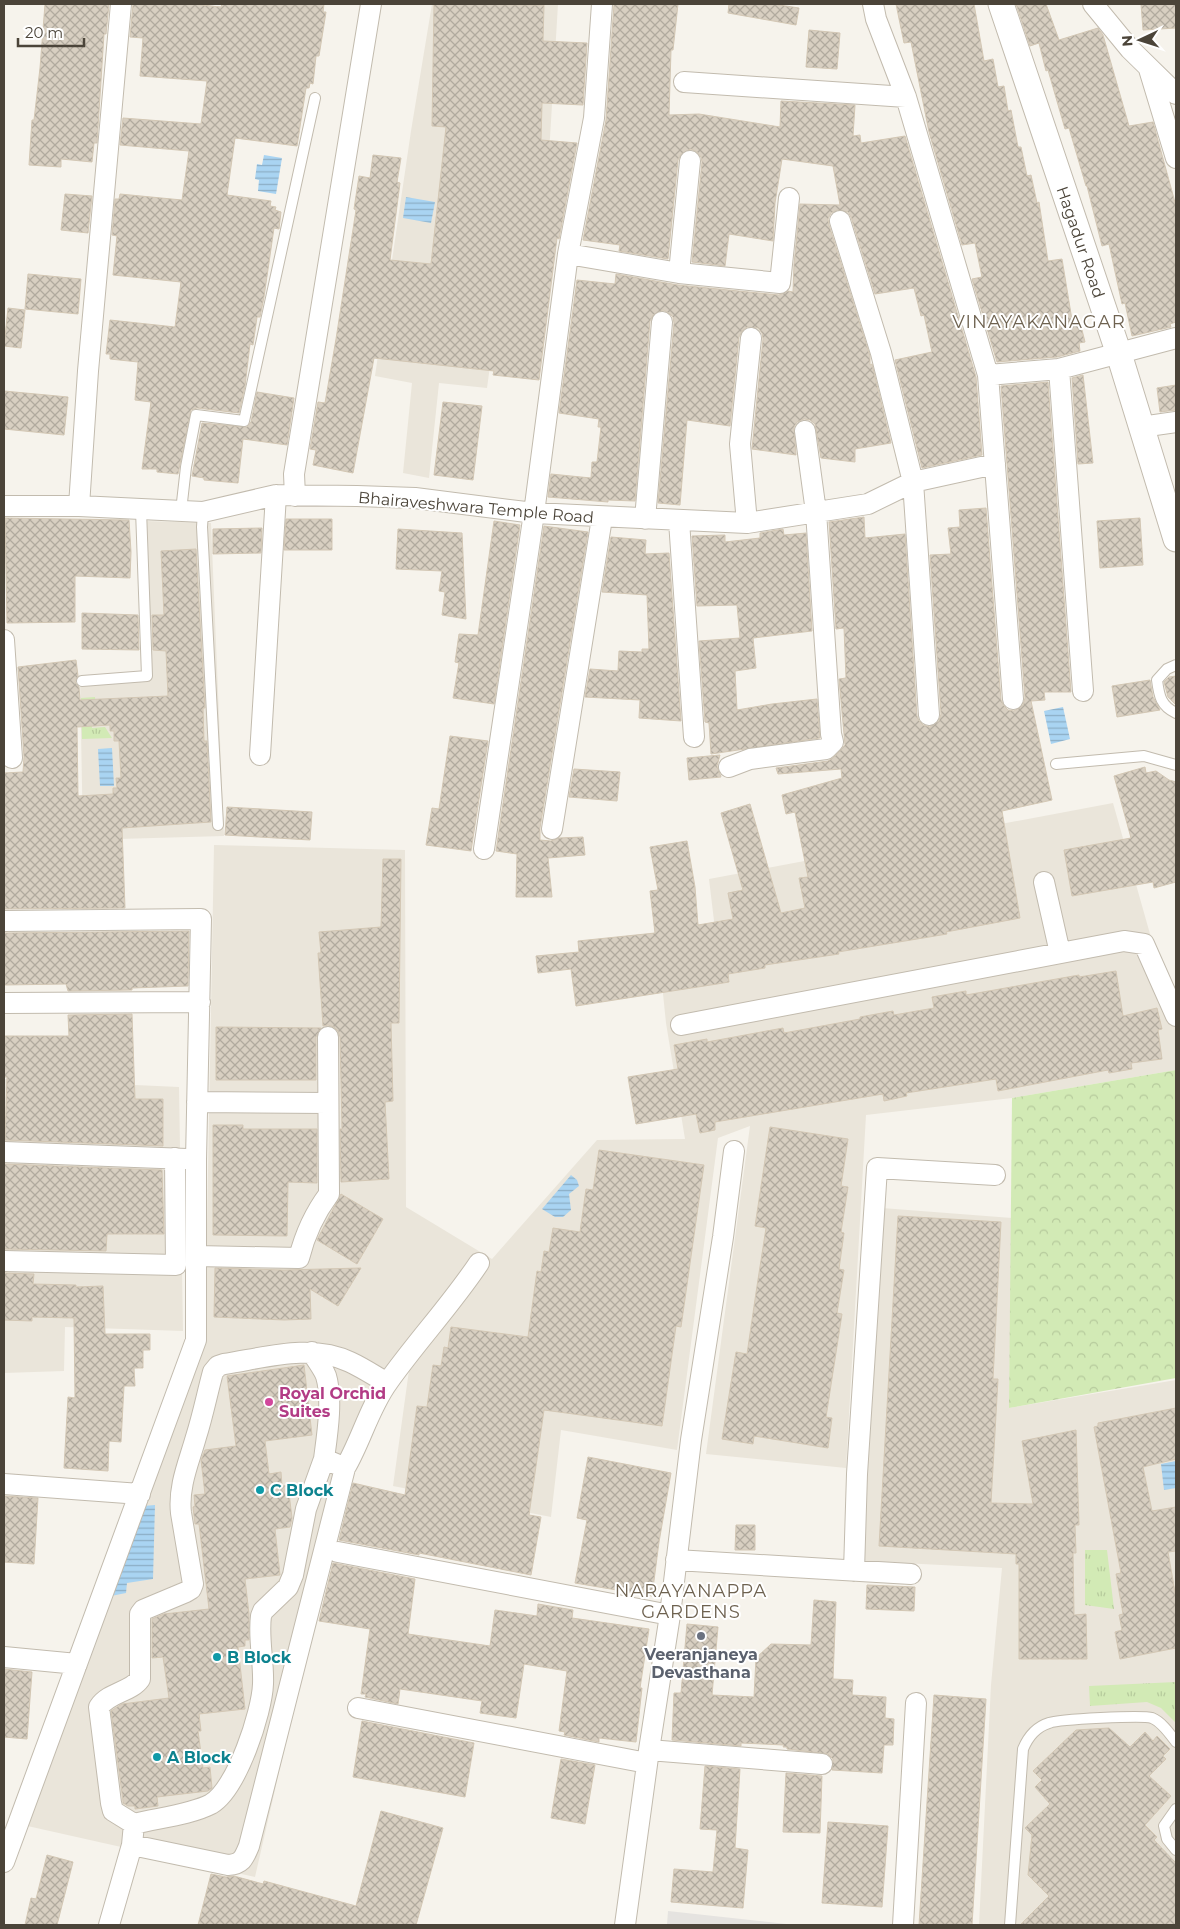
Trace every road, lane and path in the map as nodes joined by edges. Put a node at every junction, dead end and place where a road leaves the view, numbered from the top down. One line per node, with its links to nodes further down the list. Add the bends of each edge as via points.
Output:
1 (121, 4): 31 (street)
2 (370, 4): 29 (street, via 294,474)
3 (602, 4): 16 (street, via 594,118)
4 (873, 4): 10 (street)
5 (1001, 4): 21 (street, Hagadur Road)
6 (1093, 4): 7 (street)
7 (1149, 69): 9 (street); 12 (street)
8 (684, 82): 10 (street)
9 (1176, 94)
10 (906, 97): 23 (street)
11 (315, 98): 34 (lane, via 244,421 196,414)
12 (1176, 158)
13 (690, 161): 17 (street)
14 (789, 198): 17 (street, via 780,282)
15 (840, 221): 28 (street, via 881,353)
16 (568, 254): 17 (street); 37 (street)
17 (679, 273)
18 (662, 322): 39 (street)
19 (751, 338): 41 (street, via 740,444)
20 (1176, 338): 21 (street)
21 (1119, 354): 22 (street); 25 (street, Hagadur Road)
22 (1059, 369): 23 (street); 46 (street)
23 (988, 375): 27 (street)
24 (1176, 422): 25 (street)
25 (1141, 427): 32 (street, Hagadur Road)
26 (804, 431): 36 (street)
27 (995, 464): 28 (street, Bhairaveshwara Temple Road); 47 (street)
28 (913, 482): 36 (street, Bhairaveshwara Temple Road, via 868,504); 49 (street)
29 (285, 496): 35 (street, Bhairaveshwara Temple Road); 37 (street, Bhairaveshwara Temple Road, via 415,498); 51 (street)
30 (4, 506): 31 (street, Bhairaveshwara Temple Road)
31 (78, 506): 33 (street, Bhairaveshwara Temple Road)
32 (1171, 508): 42 (street, Hagadur Road)
33 (141, 510): 34 (street, Bhairaveshwara Temple Road); 45 (lane, via 147,676)
34 (181, 511): 35 (street, Bhairaveshwara Temple Road)
35 (203, 512): 56 (lane)
36 (816, 512): 41 (street, Bhairaveshwara Temple Road); 55 (street, via 833,742 826,749 750,759)
37 (534, 513): 38 (street, Bhairaveshwara Temple Road); 58 (street)
38 (602, 518): 39 (street, Bhairaveshwara Temple Road); 57 (street)
39 (645, 519): 40 (street, Bhairaveshwara Temple Road)
40 (679, 521): 41 (street, Bhairaveshwara Temple Road); 50 (street)
41 (747, 524)
42 (1176, 539)
43 (4, 640): 52 (street)
44 (1176, 665): 48 (lane, via 1157,680 1159,696 1166,708)
45 (82, 681)
46 (1082, 691)
47 (1013, 699)
48 (1176, 713)
49 (929, 715)
50 (694, 737)
51 (260, 755)
52 (12, 758)
53 (1056, 764): 54 (lane, via 1144,756)
54 (1176, 765)
55 (729, 767)
56 (218, 825)
57 (552, 829)
58 (484, 848)
59 (1044, 882): 61 (street)
60 (4, 921): 62 (street, via 202,919)
61 (1060, 953): 64 (street, via 1124,941 1144,944); 65 (street)
62 (200, 1002): 63 (street); 67 (street)
63 (4, 1003)
64 (1176, 1016)
65 (681, 1025)
66 (328, 1037): 68 (street)
67 (197, 1102): 68 (street); 72 (street)
68 (328, 1103): 74 (street, via 329,1194 309,1225 299,1258)
69 (734, 1151): 84 (street)
70 (4, 1152): 71 (street)
71 (175, 1158): 72 (street); 75 (street, via 176,1265)
72 (196, 1160): 74 (street)
73 (995, 1175): 85 (street, via 877,1168 857,1474)
74 (196, 1256): 82 (street, via 196,1340)
75 (4, 1261)
76 (479, 1263): 78 (street)
77 (312, 1352): 78 (street, via 348,1361); 79 (street, via 327,1383 328,1428); 96 (street, via 224,1364 213,1372 180,1502 193,1584 186,1592 143,1610 140,1614 140,1679 112,1694 99,1707 113,1811)
78 (387, 1383): 80 (street)
79 (324, 1459): 80 (street); 96 (street, via 306,1509 293,1575 288,1587 261,1616 262,1700 231,1782 211,1804)
80 (345, 1468): 97 (street, via 244,1860 228,1865)
81 (4, 1484): 82 (street)
82 (140, 1494): 89 (street)
83 (338, 1552): 87 (street)
84 (676, 1560): 85 (street); 87 (street)
85 (854, 1571): 86 (street)
86 (911, 1574)
87 (670, 1615): 93 (street)
88 (4, 1657): 89 (street)
89 (77, 1664): 99 (street)
90 (916, 1703): 102 (street)
91 (358, 1708): 93 (street)
92 (1176, 1742): 103 (lane, via 1152,1718 1136,1716 1049,1723 1028,1736 1023,1749)
93 (648, 1757): 94 (street); 101 (street)
94 (822, 1764)
95 (1176, 1809): 98 (lane, via 1164,1826 1167,1839)
96 (134, 1824): 97 (street)
97 (132, 1845): 100 (street)
98 (1176, 1850)
99 (4, 1862)
100 (109, 1925)
101 (625, 1925)
102 (903, 1925)
103 (1010, 1925)

